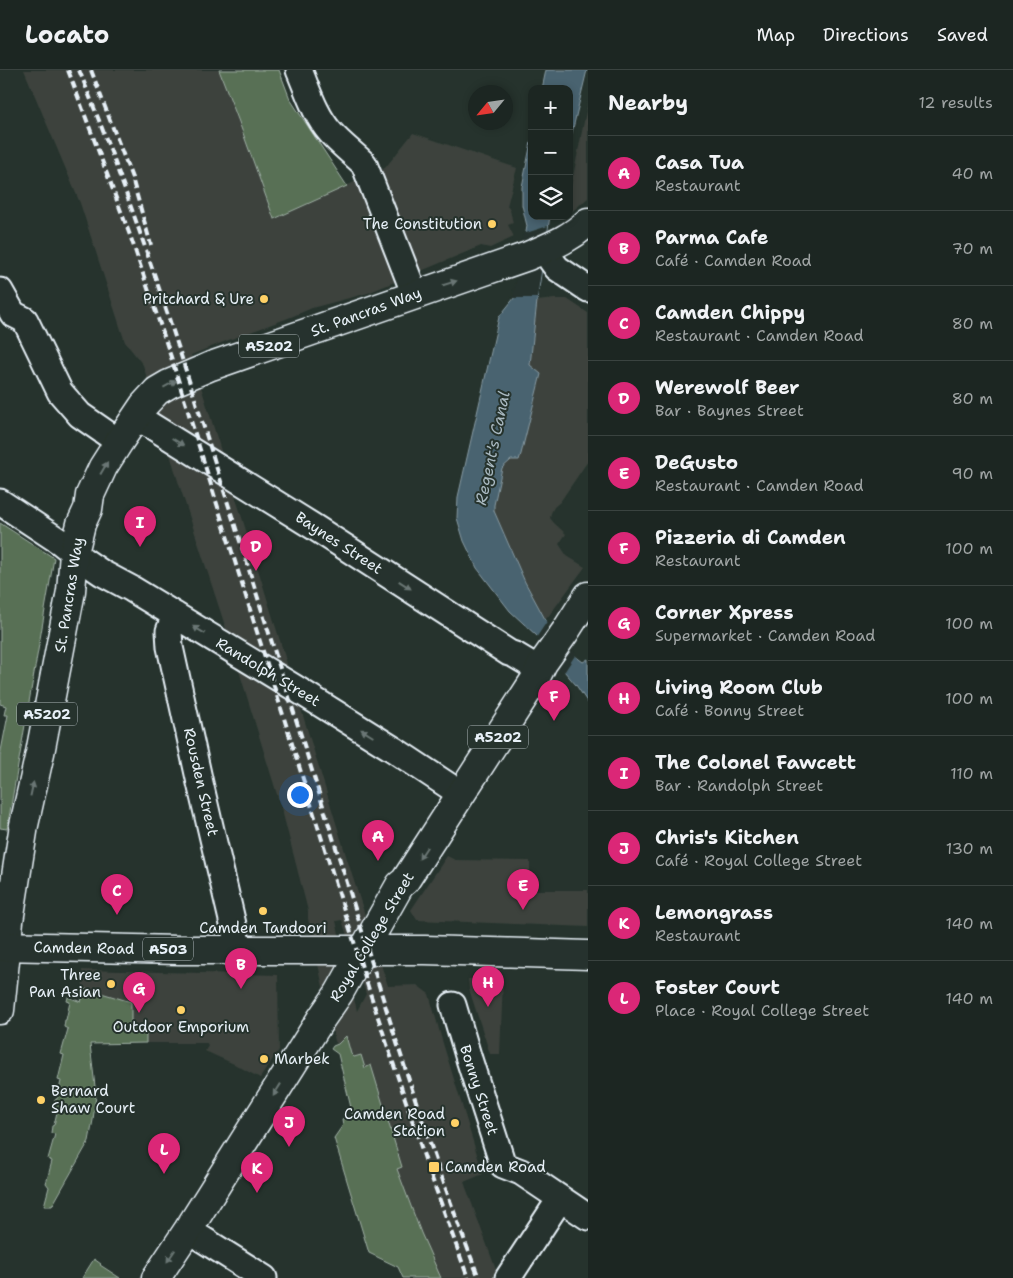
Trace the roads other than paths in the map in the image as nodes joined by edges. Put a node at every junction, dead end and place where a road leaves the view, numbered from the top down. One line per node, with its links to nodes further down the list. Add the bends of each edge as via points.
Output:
1 (299, 70): 6 (street, via 330,133 364,164)
2 (588, 222): 3 (main road, St. Pancras Way / A5202, via 574,234)
3 (546, 249): 4 (street, via 557,268); 6 (main road, St. Pancras Way / A5202, one-way to 3)
4 (588, 289)
5 (0, 291): 7 (street)
6 (415, 295): 8 (main road, St. Pancras Way / A5202, one-way to 6, via 157,392 182,378)
7 (6, 320): 9 (street, via 25,320 60,392 80,415)
8 (136, 418): 9 (main road, St. Pancras Way / A5202); 14 (street, Baynes Street, one-way to 14, via 314,526 509,654)
9 (120, 442): 11 (main road, St. Pancras Way / A5202, one-way to 9, via 90,495)
10 (0, 502): 11 (street, Randolph Street)
11 (74, 553): 13 (street, Randolph Street, via 102,574); 16 (main road, St. Pancras Way / A5202, one-way to 11, via 72,591)
12 (584, 602): 14 (main road, Royal College Street / A5202)
13 (175, 615): 15 (street, Randolph Street, one-way to 13); 17 (street, Rousden Street, via 169,631 170,647)
14 (542, 666): 15 (main road, Royal College Street / A5202)
15 (461, 794): 18 (main road, Royal College Street / A5202, one-way to 18, via 400,885)
16 (3, 946): 17 (main road, Camden Road / A503); 21 (main road, St. Pancras Way / A5202)
17 (240, 950): 18 (main road, Camden Road / A503)
18 (365, 950): 19 (main road, Camden Road / A503); 24 (main road, Royal College Street / A5202, one-way to 24)
19 (588, 955)
20 (453, 1005): 22 (street, Bonny Street, via 503,1165 521,1172)
21 (0, 1010)
22 (560, 1198): 23 (street, Bonny Street); 27 (street)
23 (588, 1217)
24 (188, 1230): 25 (main road, Royal College Street / A5202, one-way to 25); 26 (street)
25 (156, 1278)
26 (264, 1278)
27 (508, 1278)

